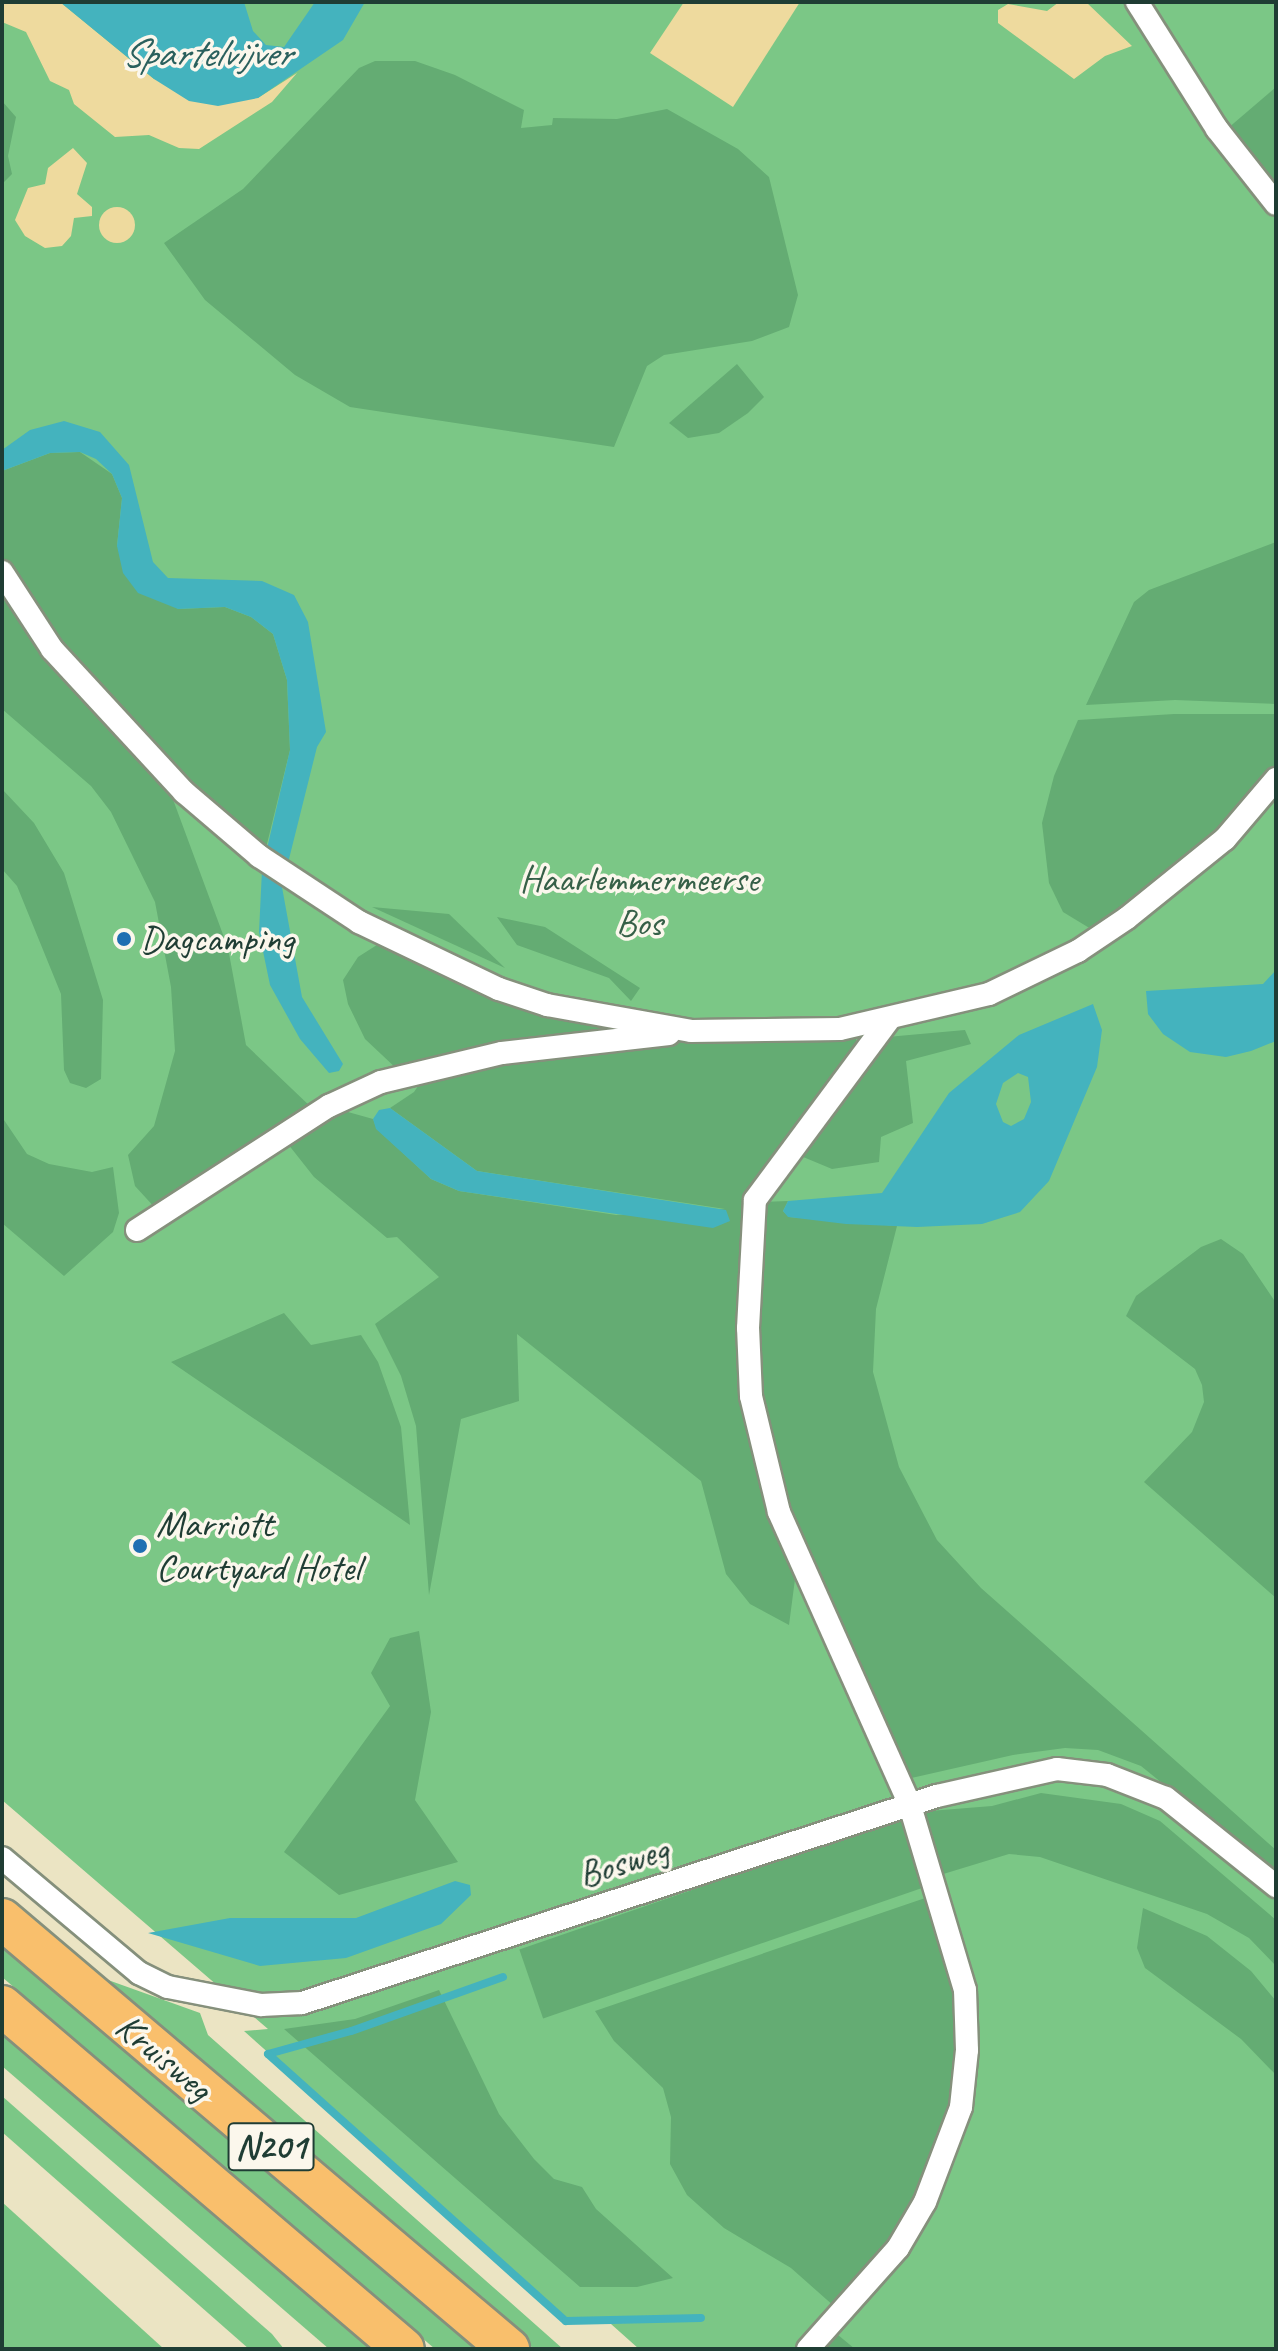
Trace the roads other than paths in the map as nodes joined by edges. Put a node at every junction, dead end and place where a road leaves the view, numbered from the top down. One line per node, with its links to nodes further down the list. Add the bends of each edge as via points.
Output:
1 (1137, 2): 2 (street, via 1209,118)
2 (1276, 204)
3 (2, 572): 6 (street, via 52,649 184,792 259,856 359,922 499,989 547,1005)
4 (1276, 779): 5 (street, via 1225,839 1078,951 989,994)
5 (888, 1021): 6 (street, via 840,1029); 8 (street, via 755,1200 748,1328 751,1396 779,1512)
6 (691, 1031): 7 (street, via 502,1053 381,1082 329,1106)
7 (137, 1230)
8 (910, 1805): 9 (street, Bosweg, via 302,2003 261,2005 214,1998 139,1973); 10 (street, Bosweg, via 1057,1769 1107,1775 1166,1798); 15 (street, via 965,1990 967,2050 961,2107 925,2202 898,2248)
9 (2, 1858)
10 (1276, 1886)
11 (2, 1919): 14 (highway, Kruisweg / N201)
12 (2, 2006): 13 (highway, Kruisweg / N201)
13 (404, 2349)
14 (509, 2349)
15 (808, 2349)

